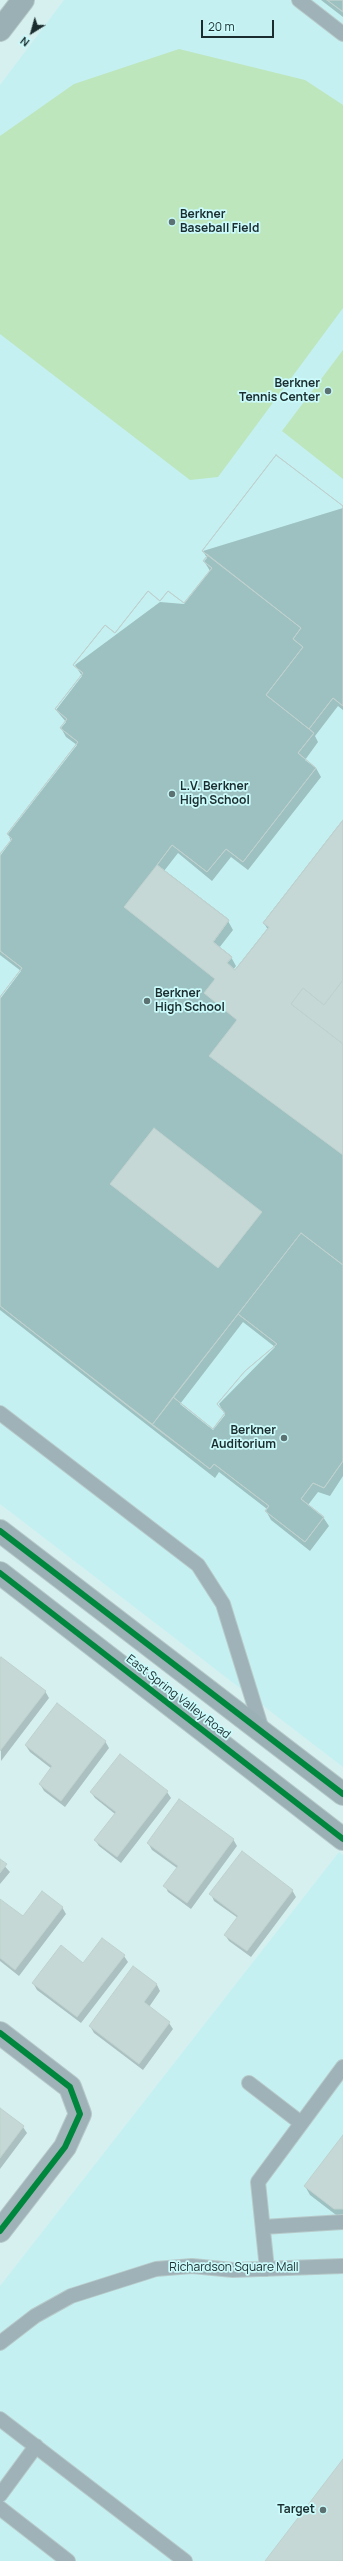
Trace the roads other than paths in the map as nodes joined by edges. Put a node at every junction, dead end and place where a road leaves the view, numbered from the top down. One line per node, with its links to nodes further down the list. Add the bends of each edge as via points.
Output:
1 (23, 0): 3 (street)
2 (299, 0): 4 (lane)
3 (0, 30)
4 (343, 34)
5 (0, 1413): 8 (lane, via 198,1565 223,1604)
6 (0, 1531): 8 (street, East Spring Valley Road)
7 (0, 1573): 10 (street, East Spring Valley Road)
8 (263, 1733): 9 (street, East Spring Valley Road)
9 (343, 1794)
10 (343, 1839)
11 (0, 2033): 17 (street, via 70,2087 80,2114 65,2147)
12 (343, 2067): 14 (lane)
13 (249, 2083): 14 (lane)
14 (301, 2122): 16 (lane, via 258,2182)
15 (343, 2222): 16 (lane)
16 (262, 2227): 19 (lane)
17 (0, 2231)
18 (343, 2266): 19 (lane, Richardson Square Mall)
19 (267, 2269): 20 (lane, Richardson Square Mall, via 233,2270 192,2266 156,2269 70,2296 35,2316)
20 (0, 2343)
21 (0, 2419): 22 (lane)
22 (36, 2446): 23 (lane); 26 (lane)
23 (0, 2495)
24 (0, 2508): 25 (lane)
25 (68, 2561)
26 (185, 2561)

